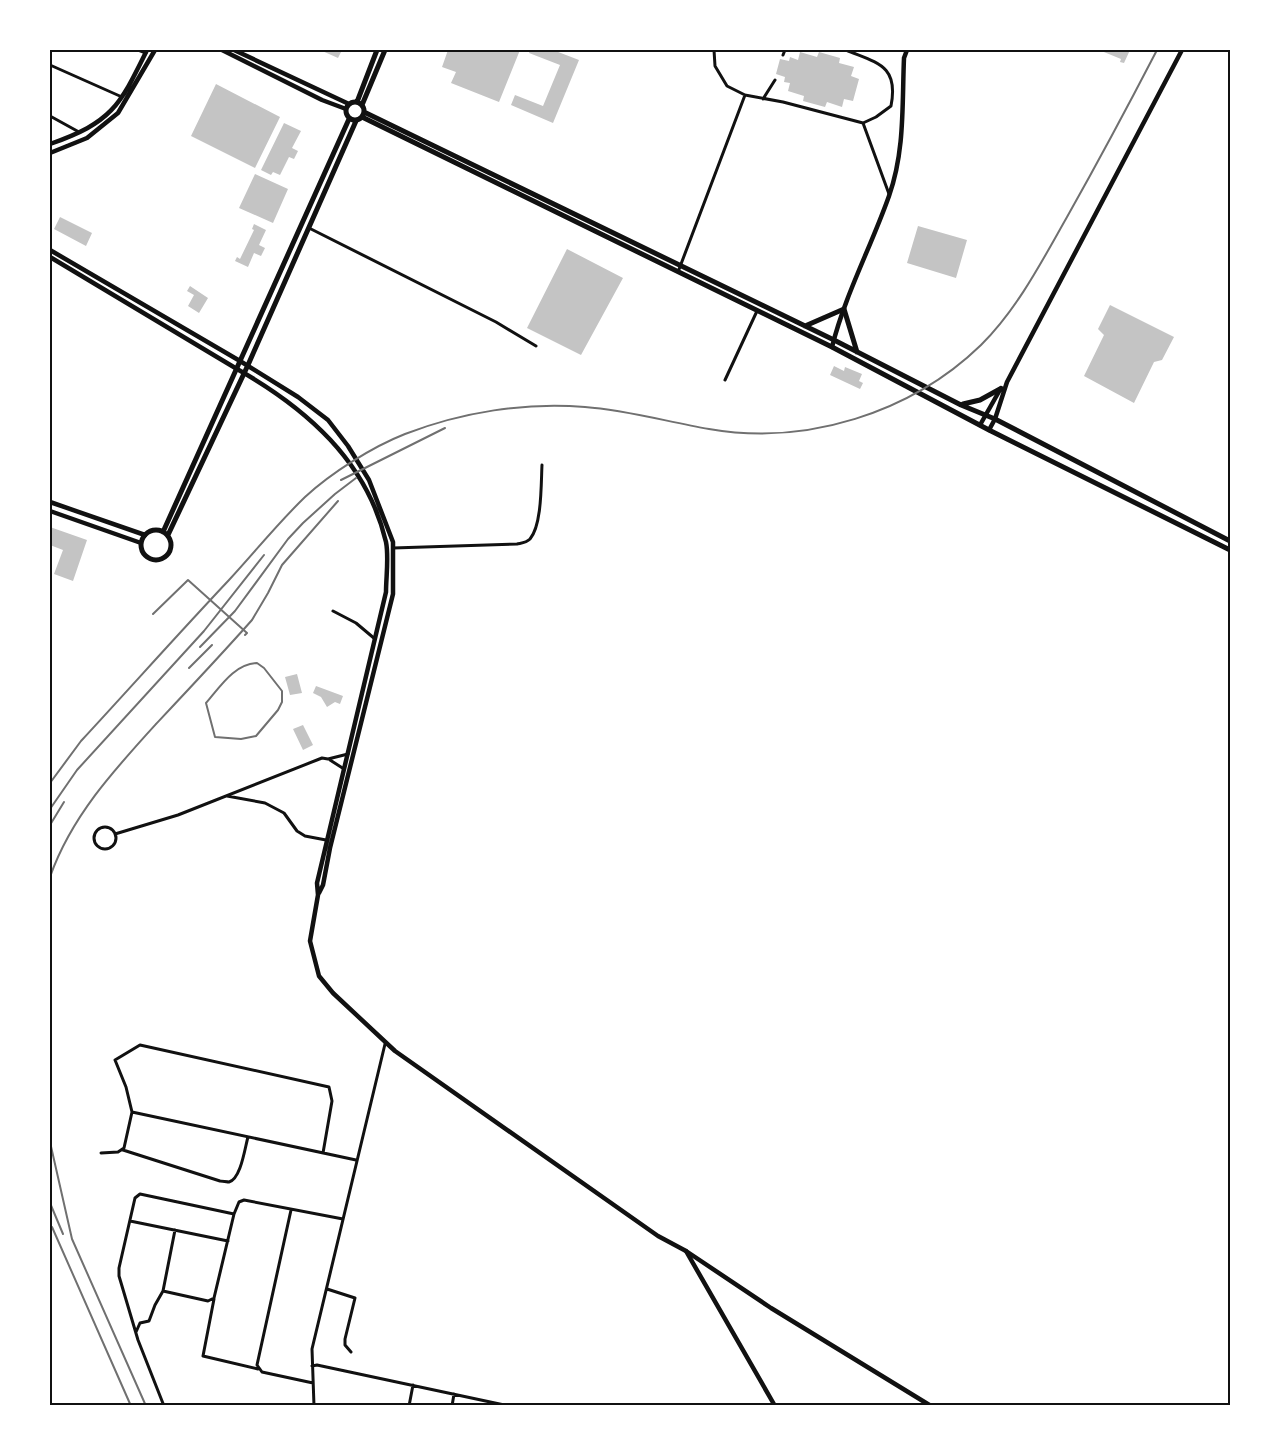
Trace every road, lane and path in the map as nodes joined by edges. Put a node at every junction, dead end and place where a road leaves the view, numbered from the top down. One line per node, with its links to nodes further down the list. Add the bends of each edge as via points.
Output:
1 (138, 50): 12 (street)
2 (154, 50): 30 (main road, via 118,113 87,138)
3 (222, 50): 22 (main road, via 322,100)
4 (234, 50): 22 (main road)
5 (377, 50): 21 (main road)
6 (385, 50): 21 (main road)
7 (714, 50): 18 (street, via 715,66 727,86)
8 (785, 50): 13 (street)
9 (846, 50): 16 (street, via 879,63 891,75)
10 (906, 50): 17 (main road)
11 (1182, 50): 49 (main road)
12 (147, 51): 19 (main road)
13 (783, 55)
14 (50, 65): 19 (street)
15 (775, 80): 20 (street)
16 (894, 91): 17 (street); 27 (street, via 889,108)
17 (902, 91): 31 (main road, via 902,138)
18 (745, 95): 20 (street); 35 (street)
19 (123, 97): 28 (main road, via 95,125)
20 (763, 99): 27 (street)
21 (359, 104): 22 (main road); 23 (main road)
22 (347, 107): 25 (main road)
23 (364, 115): 26 (main road); 35 (main road)
24 (50, 116): 28 (street)
25 (349, 119): 26 (main road); 44 (main road)
26 (356, 121): 32 (main road)
27 (863, 123): 31 (street)
28 (80, 132): 29 (main road)
29 (50, 144)
30 (50, 153)
31 (890, 195): 37 (main road)
32 (309, 228): 41 (street); 45 (main road)
33 (50, 250): 36 (main road)
34 (50, 257): 36 (main road)
35 (679, 269): 38 (main road); 39 (main road)
36 (103, 285): 44 (main road); 46 (main road)
37 (844, 309): 39 (main road); 40 (main road); 43 (main road)
38 (757, 310): 42 (main road); 48 (street)
39 (805, 326): 40 (main road)
40 (834, 340): 42 (main road); 43 (main road)
41 (536, 346)
42 (832, 347): 54 (main road)
43 (857, 352): 51 (main road)
44 (240, 361): 45 (main road); 46 (main road)
45 (248, 364): 47 (main road); 63 (main road, via 328,420 369,480)
46 (237, 369): 47 (main road); 59 (main road)
47 (244, 373): 59 (main road); 66 (main road, via 293,404 320,427 340,449 372,503 386,543 386,592)
48 (725, 380)
49 (1007, 382): 50 (main road); 53 (main road)
50 (1000, 389): 51 (main road); 52 (main road)
51 (962, 405): 52 (main road)
52 (986, 415): 53 (main road); 54 (main road)
53 (995, 419): 55 (main road); 61 (main road)
54 (980, 425): 55 (main road)
55 (989, 430): 64 (main road)
56 (542, 465): 63 (street, via 537,523 525,542)
57 (50, 502): 60 (main road)
58 (50, 511): 62 (main road)
59 (165, 533): 60 (main road, via 153,530); 62 (main road, via 171,545 165,558 146,557)
60 (145, 535): 62 (main road)
61 (1230, 541)
62 (141, 543)
63 (393, 548): 67 (main road, via 393,594)
64 (1230, 550)
65 (333, 611): 66 (street)
66 (375, 639): 67 (main road)
67 (351, 755): 68 (street); 69 (main road)
68 (328, 759): 69 (street); 70 (street)
69 (347, 770): 72 (main road); 73 (main road, via 324,885)
70 (225, 796): 71 (street); 72 (street, via 265,803 284,813 304,836)
71 (115, 834): 71 (street, via 112,846 97,844 95,837 100,828 107,827)
72 (327, 840): 73 (main road)
73 (318, 895): 74 (main road, via 310,941 319,976)
74 (385, 1044): 80 (street); 87 (main road, via 658,1236)
75 (132, 1112): 76 (street); 77 (street); 79 (street, via 114,1060 140,1045 328,1087 332,1101)
76 (248, 1137): 77 (street, via 239,1172 229,1182); 79 (street)
77 (123, 1150): 78 (street)
78 (100, 1153)
79 (323, 1153): 80 (street)
80 (356, 1160): 83 (street)
81 (291, 1209): 82 (street, via 244,1200); 83 (street); 94 (street)
82 (234, 1214): 84 (street, via 140,1194 135,1198); 86 (street)
83 (343, 1219): 88 (street)
84 (130, 1221): 85 (street); 91 (street, via 119,1276)
85 (175, 1230): 86 (street); 89 (street)
86 (228, 1241): 90 (street)
87 (686, 1251): 103 (main road); 104 (main road)
88 (327, 1289): 92 (street, via 356,1298 345,1339); 93 (street, via 312,1349)
89 (163, 1291): 90 (street, via 208,1301); 91 (street, via 151,1318 140,1323)
90 (214, 1298): 94 (street, via 203,1356)
91 (136, 1334): 99 (street)
92 (351, 1352)
93 (312, 1366): 95 (street); 96 (street)
94 (258, 1369): 95 (street)
95 (313, 1383): 98 (street)
96 (413, 1385): 97 (street); 100 (street)
97 (454, 1394): 101 (street); 102 (street)
98 (314, 1405)
99 (164, 1406)
100 (409, 1406)
101 (452, 1406)
102 (508, 1406)
103 (774, 1406)
104 (931, 1406)

